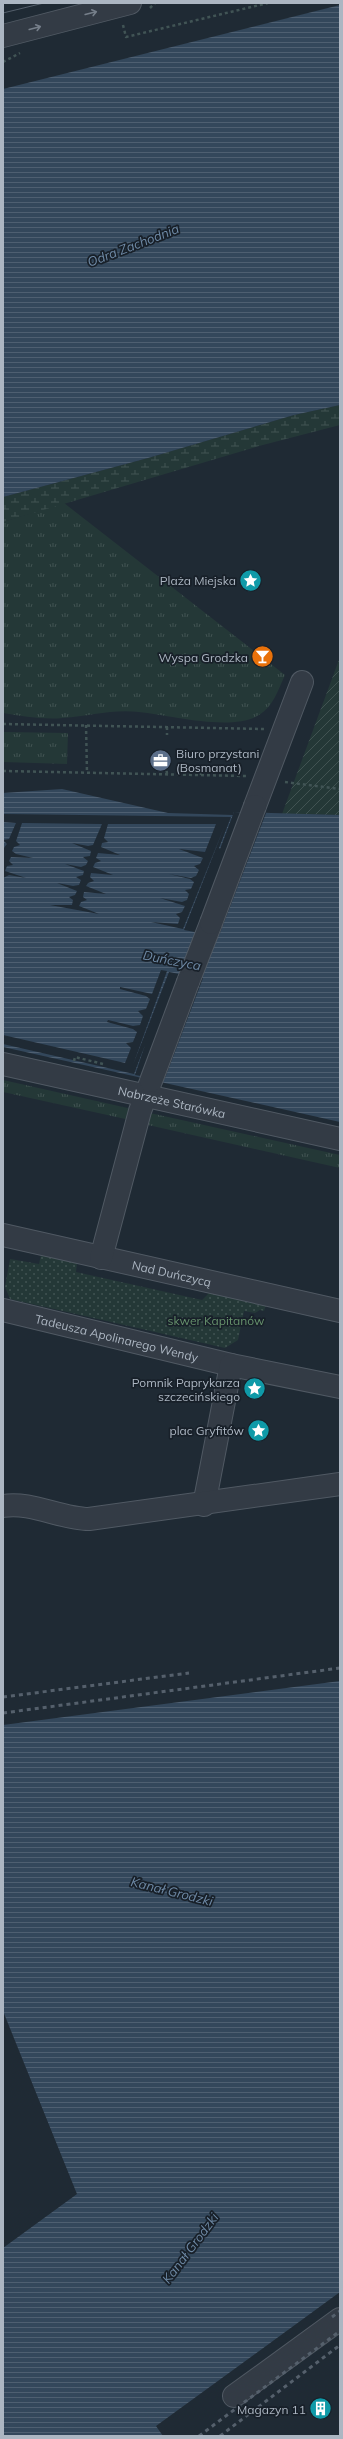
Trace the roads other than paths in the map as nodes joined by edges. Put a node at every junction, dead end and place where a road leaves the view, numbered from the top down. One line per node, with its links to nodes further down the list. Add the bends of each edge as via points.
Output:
1 (130, 3): 2 (street, one-way to 1)
2 (3, 36)
3 (302, 682): 5 (street, bridge)
4 (3, 1064): 5 (street, Nabrzeże Starówka)
5 (148, 1088): 6 (street, Nabrzeże Starówka); 8 (street)
6 (338, 1133)
7 (3, 1236): 8 (street, Nad Duńczycą)
8 (101, 1258): 10 (street, Nad Duńczycą)
9 (3, 1310): 11 (street, Tadeusza Apolinarego Wendy)
10 (340, 1311)
11 (231, 1365): 12 (street, Tadeusza Apolinarego Wendy); 14 (street)
12 (340, 1387)
13 (340, 1484): 14 (street)
14 (204, 1505): 15 (street, via 89,1519 75,1519 21,1506)
15 (3, 1506)
16 (340, 2319): 17 (street)
17 (234, 2396)

